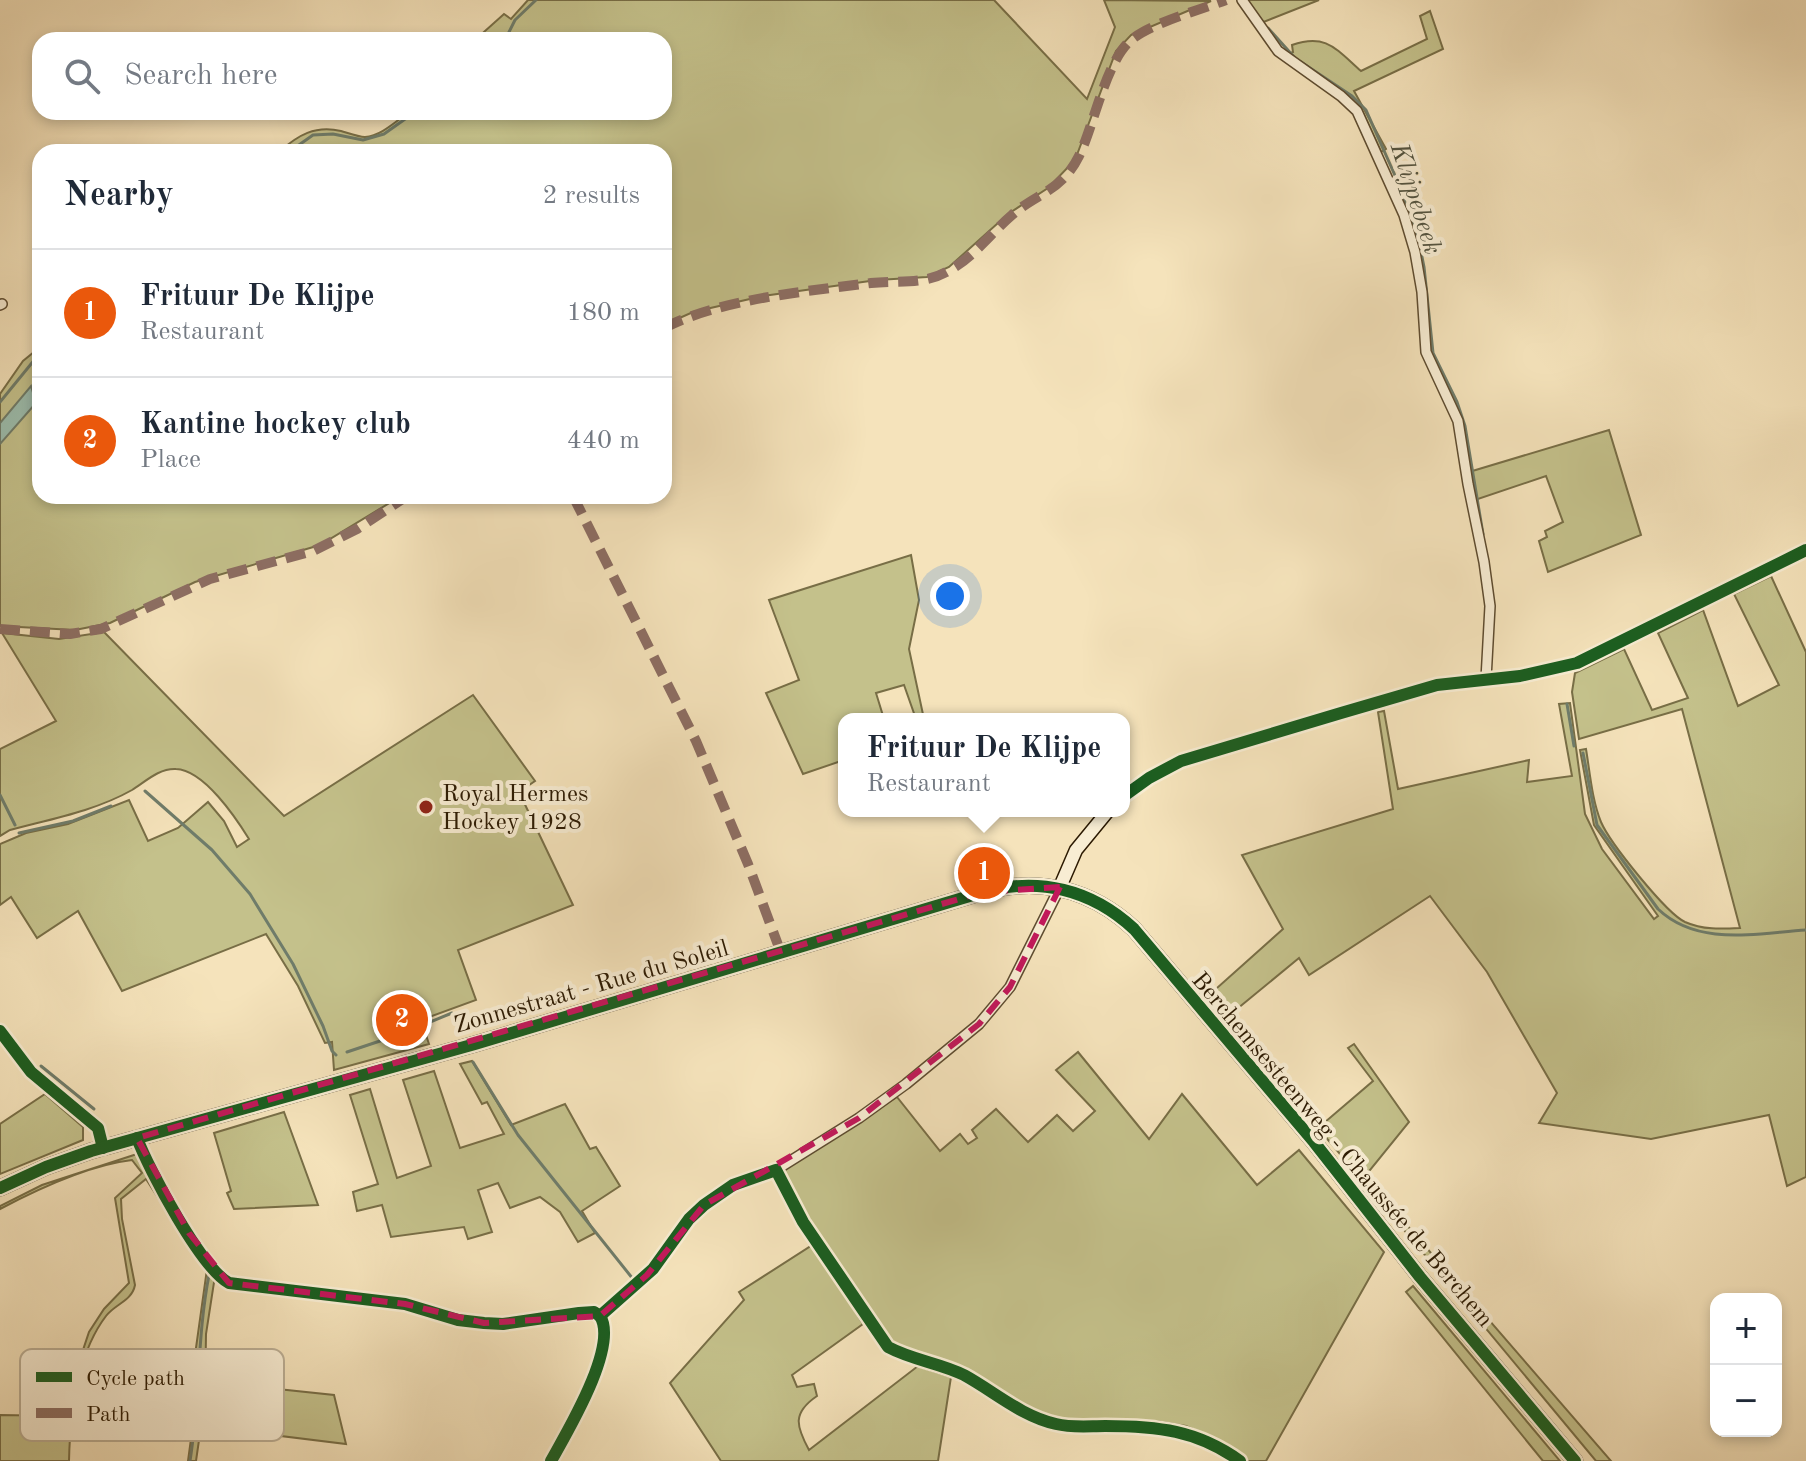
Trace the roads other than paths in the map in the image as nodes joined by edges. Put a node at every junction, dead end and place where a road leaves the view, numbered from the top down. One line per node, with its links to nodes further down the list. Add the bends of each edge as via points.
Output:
1 (1242, 0): 3 (street, via 1278,51 1357,111 1404,215 1422,292 1426,352 1458,421 1484,562 1490,606)
2 (1806, 550): 3 (street, via 1577,663)
3 (1486, 679): 4 (street, via 1437,685 1181,761)
4 (1130, 792)
5 (1103, 817): 6 (street, via 1076,850)
6 (1060, 887): 8 (main road, Zonnestraat - Rue du Soleil, via 1024,885 983,892); 10 (street, via 1010,987 979,1024 882,1102); 15 (main road, Berchemsesteenweg - Chaussée de Berchem, via 1107,906 1134,929)
7 (0, 1031): 9 (street, via 31,1072 98,1128)
8 (137, 1138): 9 (main road, Zonnestraat - Rue du Soleil); 12 (street, via 189,1233 215,1273 229,1283 405,1304 484,1323 594,1312)
9 (103, 1148): 11 (main road, Zonnestraat - Rue du Soleil)
10 (776, 1170): 12 (street, via 733,1185 704,1205 653,1269); 14 (street, via 803,1222 888,1347 962,1374 1045,1421 1184,1433 1213,1443)
11 (0, 1188)
12 (600, 1316): 13 (street, via 605,1328 599,1361)
13 (551, 1461)
14 (1240, 1461)
15 (1575, 1461)

